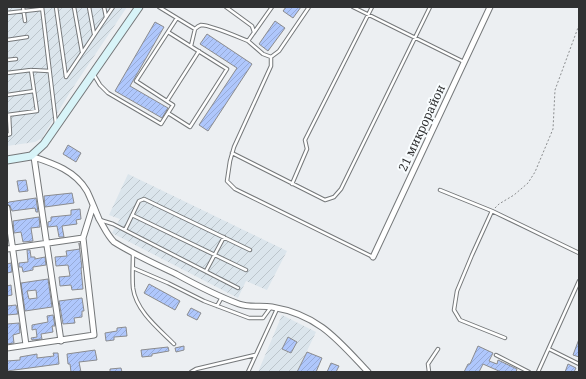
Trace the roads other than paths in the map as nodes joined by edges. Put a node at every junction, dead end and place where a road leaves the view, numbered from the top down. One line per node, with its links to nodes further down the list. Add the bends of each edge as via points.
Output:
1 (23, 7): 17 (lane)
2 (56, 7): 33 (lane, via 66,76)
3 (74, 7): 33 (lane)
4 (90, 7): 26 (lane)
5 (104, 7): 20 (lane)
6 (113, 7): 20 (lane)
7 (139, 7): 41 (street)
8 (159, 7): 21 (lane)
9 (226, 7): 25 (lane, via 252,26)
10 (272, 7): 25 (lane)
11 (309, 7): 34 (lane, via 279,51)
12 (353, 7): 19 (lane)
13 (372, 7): 19 (lane)
14 (430, 7): 28 (lane)
15 (490, 7): 37 (street, 21 микрорайон)
16 (42, 8): 17 (lane); 39 (lane)
17 (24, 11): 18 (lane); 22 (lane)
18 (7, 13)
19 (369, 15): 28 (lane); 52 (lane, via 305,140 307,148)
20 (106, 17): 26 (lane)
21 (177, 18): 23 (lane); 24 (lane)
22 (25, 21)
23 (196, 28): 30 (lane, via 202,25 211,27); 31 (lane)
24 (168, 32): 31 (lane); 44 (lane, via 136,82)
25 (254, 32): 30 (lane)
26 (94, 35): 33 (lane)
27 (27, 37): 29 (lane)
28 (415, 38): 37 (lane); 52 (lane, via 341,189 334,197 326,200)
29 (7, 40)
30 (248, 41): 34 (lane, via 263,54)
31 (191, 46): 32 (lane)
32 (199, 51): 44 (lane); 45 (lane, via 227,69 190,127)
33 (82, 53)
34 (271, 56): 49 (lane, via 271,66)
35 (16, 59): 36 (lane)
36 (7, 60)
37 (464, 62): 68 (street, 21 микрорайон)
38 (31, 70): 39 (lane); 40 (lane); 42 (lane)
39 (49, 71): 47 (lane)
40 (7, 73)
41 (93, 73): 45 (lane, via 108,93 161,124); 47 (street)
42 (34, 91): 43 (lane); 46 (lane, via 37,111)
43 (7, 95)
44 (167, 101): 45 (lane, via 173,105)
45 (168, 113)
46 (8, 115): 48 (lane, via 10,134)
47 (56, 127): 50 (street)
48 (7, 135)
49 (232, 153): 52 (lane); 68 (lane, via 227,181 235,189)
50 (32, 156): 51 (street); 54 (street, via 75,176 88,192); 62 (street)
51 (7, 160)
52 (292, 184)
53 (440, 190): 56 (lane)
54 (93, 206): 58 (street); 61 (street)
55 (7, 208): 63 (street)
56 (492, 211): 66 (lane); 77 (lane, via 457,292 454,310 460,320)
57 (132, 215): 59 (lane); 60 (lane, via 139,201 144,200); 67 (lane)
58 (100, 220): 59 (lane); 65 (street, via 108,236)
59 (125, 230): 71 (lane)
60 (224, 237): 64 (lane); 67 (lane)
61 (83, 238): 62 (street); 78 (street, via 94,335)
62 (46, 244): 63 (street); 78 (street)
63 (10, 249): 80 (street)
64 (250, 250)
65 (133, 253): 69 (lane); 74 (street)
66 (579, 253)
67 (215, 254): 70 (lane); 71 (lane)
68 (372, 257)
69 (133, 268): 75 (lane); 79 (lane, via 133,289 137,301 146,316)
70 (246, 270)
71 (206, 271): 73 (lane)
72 (579, 281): 82 (lane)
73 (238, 288)
74 (223, 297): 75 (lane); 76 (street, via 240,305)
75 (217, 306): 76 (lane, via 249,318 263,318)
76 (274, 308): 84 (lane); 89 (street, via 310,319 322,326 339,340)
77 (505, 338)
78 (61, 341): 80 (street)
79 (174, 344)
80 (26, 345): 81 (street)
81 (7, 348)
82 (549, 349): 86 (lane); 92 (lane)
83 (438, 350): 90 (lane, via 428,364)
84 (256, 355): 87 (lane); 88 (lane)
85 (496, 355): 91 (lane)
86 (579, 364)
87 (191, 372)
88 (248, 372)
89 (368, 372)
90 (429, 372)
91 (529, 372)
92 (538, 372)

